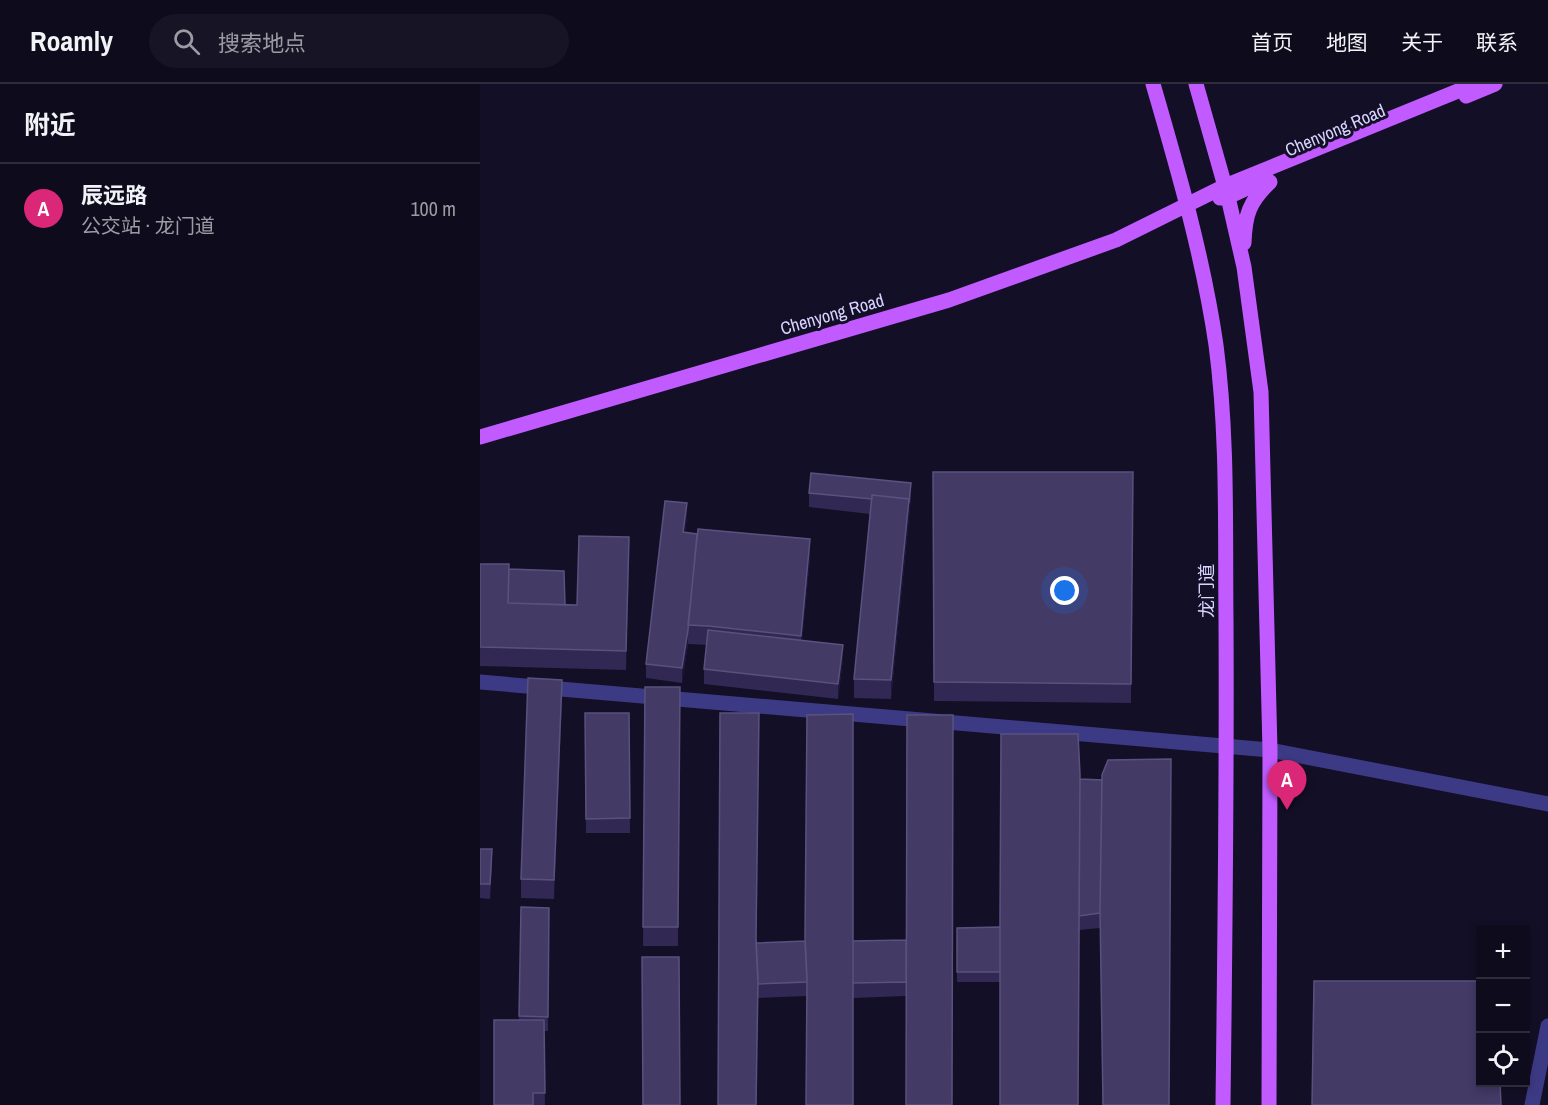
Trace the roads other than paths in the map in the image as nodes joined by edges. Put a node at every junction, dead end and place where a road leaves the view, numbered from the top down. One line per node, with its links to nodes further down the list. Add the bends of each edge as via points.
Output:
1 (1154, 84): 7 (main road, 龙门道)
2 (1196, 84): 6 (main road)
3 (1475, 84): 6 (main road, Chenyong Road)
4 (1495, 84): 5 (main road, Chenyong Road)
5 (1278, 175): 6 (main road, Chenyong Road); 8 (main road, via 1248,210)
6 (1226, 191): 7 (main road, Chenyong Road); 8 (main road)
7 (1187, 205): 9 (main road, Chenyong Road, via 1116,240 949,300); 11 (main road, 龙门道, via 1207,292 1222,418)
8 (1244, 267): 12 (main road, via 1262,392)
9 (480, 437)
10 (480, 682): 11 (street)
11 (1227, 747): 12 (street); 15 (main road, 龙门道)
12 (1270, 750): 13 (street); 16 (main road)
13 (1548, 804)
14 (1548, 1026): 17 (street)
15 (1223, 1105)
16 (1269, 1105)
17 (1532, 1105)

